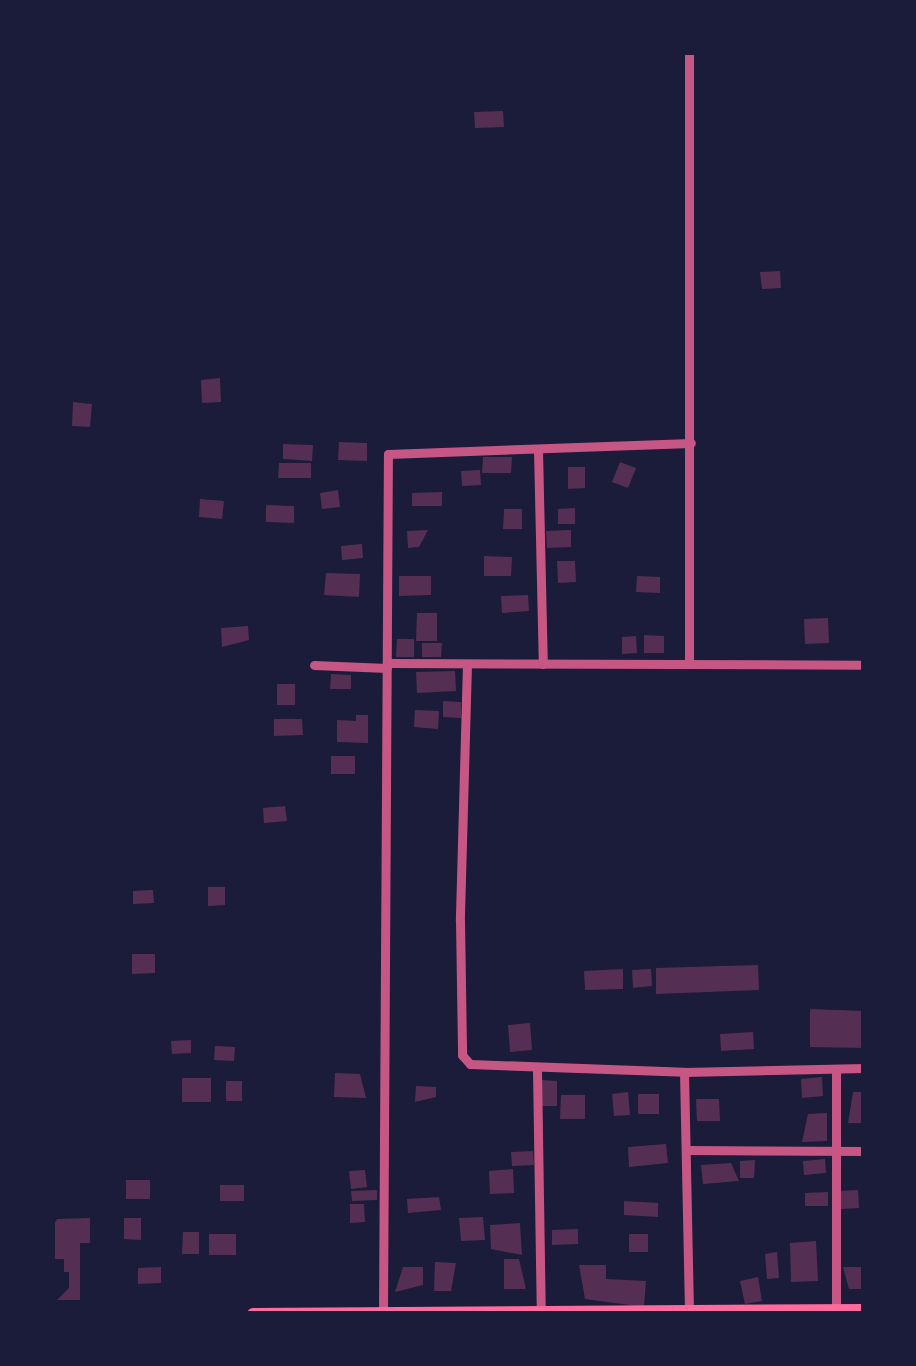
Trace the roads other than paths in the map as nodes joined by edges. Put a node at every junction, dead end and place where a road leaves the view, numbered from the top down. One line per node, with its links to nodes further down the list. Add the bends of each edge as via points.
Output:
1 (688, 52): 2 (street)
2 (691, 443): 3 (street); 6 (street)
3 (538, 450): 5 (street); 9 (street, via 388,454)
4 (467, 664): 5 (street); 9 (street); 11 (street, via 462,1055 482,1067)
5 (543, 664): 6 (street)
6 (689, 664): 8 (street)
7 (314, 665): 9 (street)
8 (864, 665)
9 (387, 666): 18 (street)
10 (864, 1068): 12 (street)
11 (537, 1070): 13 (street); 21 (street)
12 (836, 1071): 13 (street); 15 (street)
13 (684, 1072): 14 (street)
14 (686, 1150): 15 (street); 19 (street)
15 (836, 1150): 16 (street); 20 (street)
16 (864, 1151)
17 (864, 1310): 20 (main road)
18 (384, 1312): 21 (main road); 22 (main road)
19 (690, 1312): 20 (main road); 21 (main road)
20 (836, 1312)
21 (541, 1313)
22 (253, 1314)

